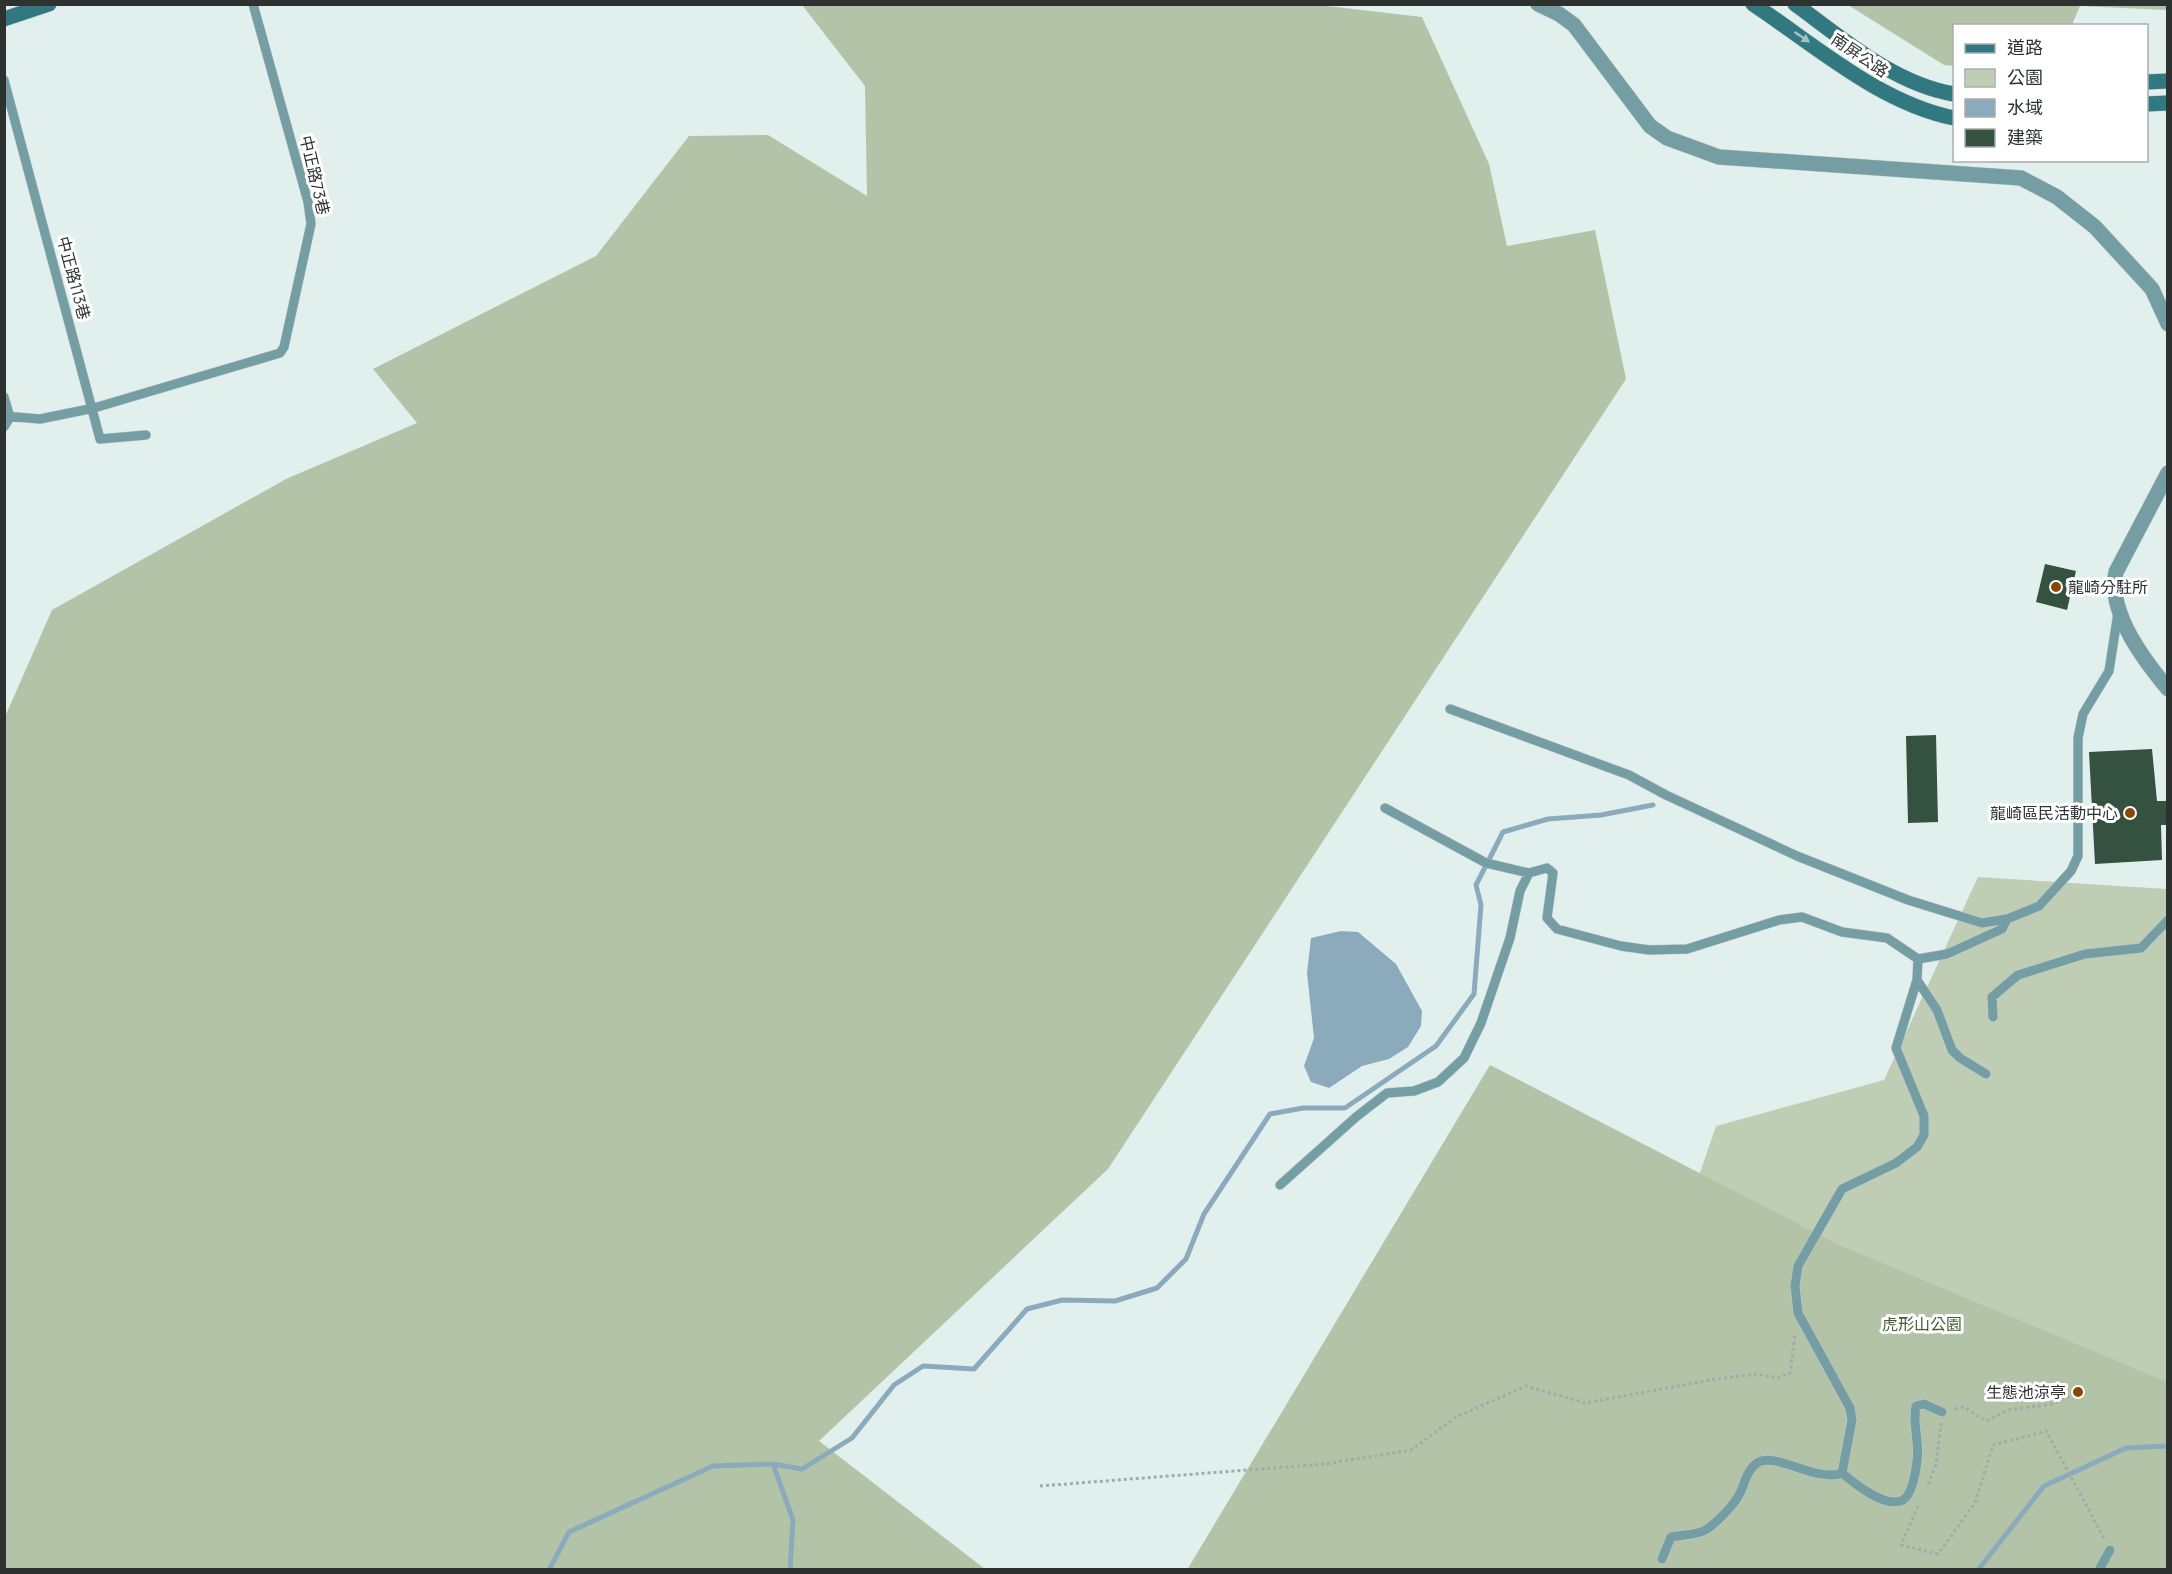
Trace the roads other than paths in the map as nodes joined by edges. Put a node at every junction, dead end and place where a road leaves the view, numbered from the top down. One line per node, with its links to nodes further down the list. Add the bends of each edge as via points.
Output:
1 (50, 4): 6 (main road)
2 (253, 4): 16 (lane, 中正路73巷, via 311,224 280,353)
3 (1538, 4): 14 (street, via 1574,25 1650,126 1687,147 1719,157 2020,178 2039,186 2095,227 2152,289)
4 (1753, 4): 13 (main road, 南屏公路, one-way to 13, via 1874,88 1933,114)
5 (1796, 4): 10 (main road, 南屏公路, via 1884,66 1912,81)
6 (4, 19)
7 (4, 80): 16 (lane, 中正路113巷)
8 (2168, 81): 9 (main road)
9 (2148, 82)
10 (1953, 94)
11 (2168, 103): 12 (main road)
12 (2148, 104)
13 (1953, 118)
14 (2168, 324)
15 (4, 398): 17 (lane)
16 (94, 408): 17 (lane, via 40,419); 19 (lane, 中正路113巷, via 100,439)
17 (7, 417): 18 (lane)
18 (4, 427)
19 (146, 435)
20 (2168, 473): 21 (street, via 2116,572)
21 (2119, 609): 22 (street); 26 (lane, via 2109,671 2083,714 2078,738 2078,856 2071,871 2039,906)
22 (2168, 689)
23 (1450, 709): 26 (lane, via 1629,775 1797,856 1908,900 1983,923)
24 (1385, 808): 25 (lane, via 1486,863)
25 (1529, 873): 28 (lane, via 1547,868 1553,873 1546,909 1547,918 1557,929 1621,946 1686,949 1779,920 1802,917 1842,932 1887,938); 32 (lane, via 1520,891 1510,938 1464,1058 1438,1082 1387,1093)
26 (2007, 919): 28 (lane, via 2002,929 1947,954)
27 (2168, 920): 30 (lane, via 2141,948 2085,954 2018,975 1992,997)
28 (1918, 959): 29 (lane)
29 (1917, 980): 31 (lane, via 1937,1010 1952,1050); 34 (lane, via 1896,1048 1924,1116 1924,1135 1917,1147 1896,1163 1842,1189 1798,1266 1798,1313 1850,1408 1852,1420)
30 (1993, 1017)
31 (1986, 1074)
32 (1280, 1185)
33 (1942, 1412): 34 (lane, via 1924,1404 1916,1406 1918,1460 1908,1495 1902,1500 1864,1492)
34 (1842, 1473): 36 (lane, via 1815,1474 1771,1460 1758,1462 1748,1472 1738,1496 1706,1530 1671,1538)
35 (2110, 1550): 37 (lane)
36 (1662, 1559)
37 (2099, 1569)

